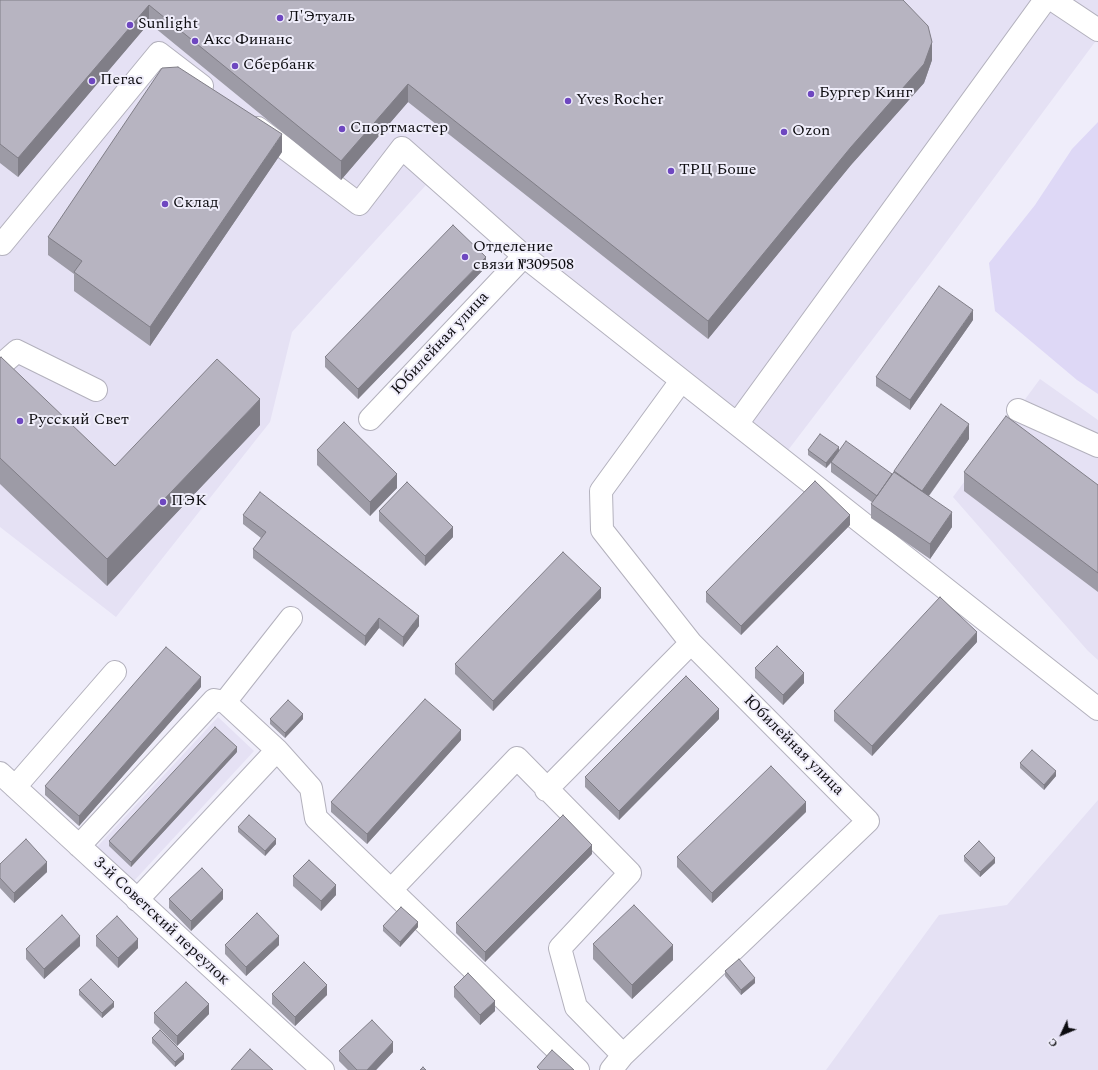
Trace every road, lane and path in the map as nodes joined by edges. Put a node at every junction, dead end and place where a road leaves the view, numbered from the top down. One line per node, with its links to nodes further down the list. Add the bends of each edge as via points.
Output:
1 (1045, 0): 13 (street)
2 (1053, 0): 3 (street)
3 (1098, 30)
4 (215, 96): 6 (street, via 159,53)
5 (240, 114): 7 (street, via 358,204 402,148)
6 (1, 244)
7 (524, 256): 9 (street); 12 (street, Юбилейная улица)
8 (0, 366): 10 (street, via 17,351)
9 (681, 381): 13 (street); 16 (street, Юбилейная улица, via 601,490 602,530)
10 (96, 390)
11 (1018, 410): 14 (street)
12 (370, 420)
13 (736, 424): 19 (street)
14 (1098, 446)
15 (291, 618): 18 (street)
16 (691, 643): 22 (street); 26 (street, Юбилейная улица, via 868,821)
17 (115, 672): 21 (street)
18 (225, 702): 20 (street); 23 (street, via 214,700)
19 (1098, 709)
20 (277, 750): 24 (street, via 311,788 316,818); 25 (street)
21 (7, 780): 23 (street, 3-й Советский переулок)
22 (546, 790): 24 (street, via 517,758); 26 (street, via 630,873 560,948 576,1007)
23 (79, 846): 25 (street, 3-й Советский переулок)
24 (392, 890): 28 (street)
25 (138, 900): 27 (street, 3-й Советский переулок)
26 (617, 1062)
27 (323, 1070)
28 (578, 1070)

